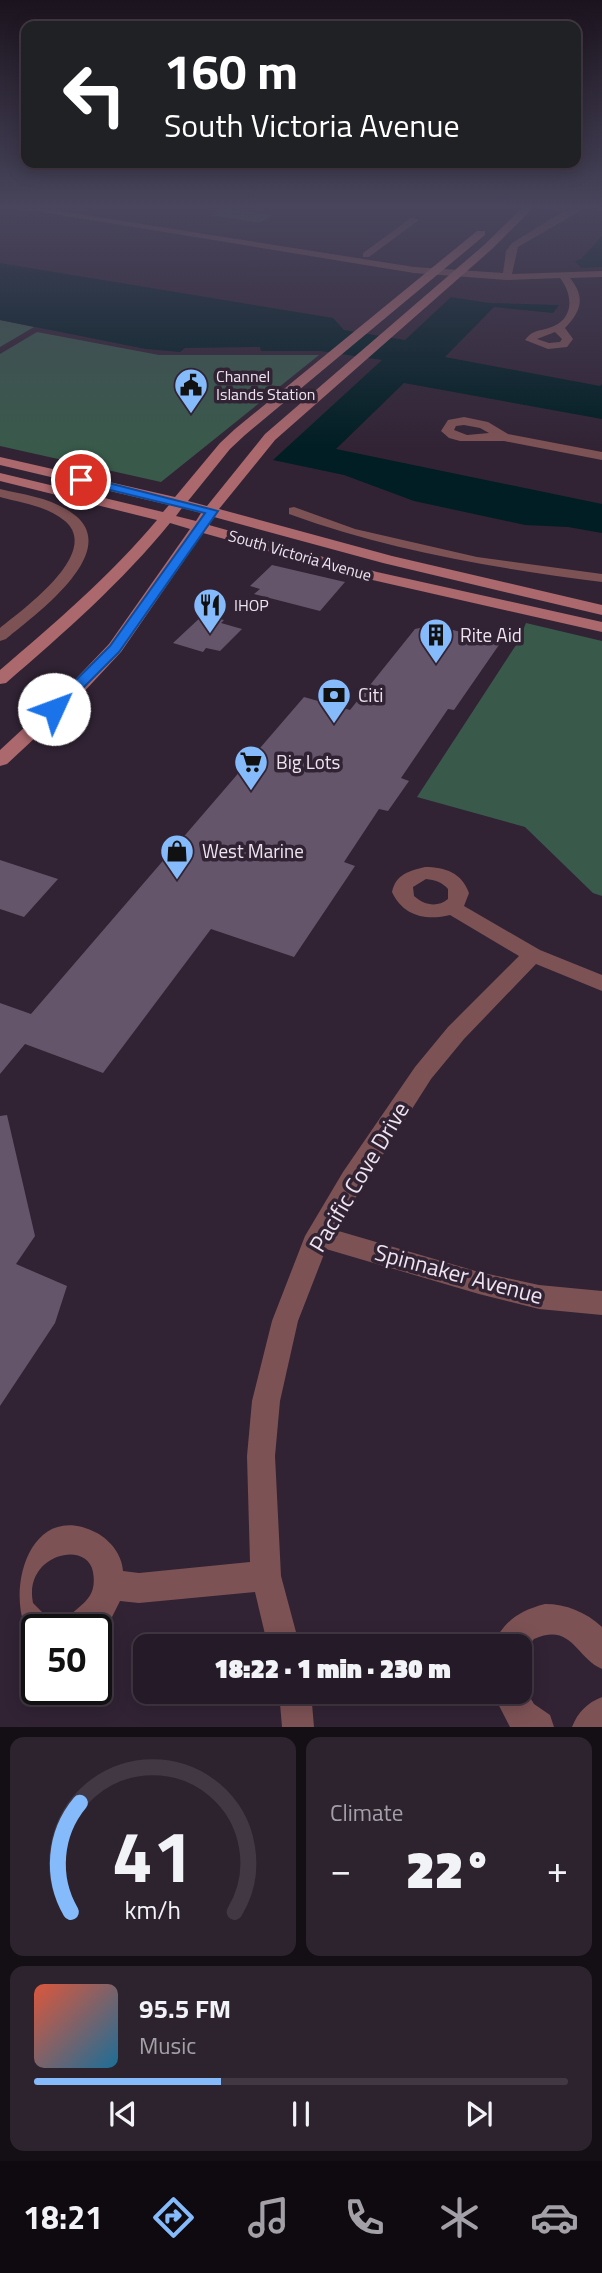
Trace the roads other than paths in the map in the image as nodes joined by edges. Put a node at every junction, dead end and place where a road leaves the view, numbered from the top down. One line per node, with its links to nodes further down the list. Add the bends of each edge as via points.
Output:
1 (417, 288): 10 (main road, via 225,446)
2 (441, 288): 11 (main road, via 247,461)
3 (572, 288): 4 (street, via 577,300 574,312)
4 (559, 328)
5 (504, 437): 6 (street)
6 (602, 456)
7 (0, 461): 10 (main road, South Victoria Avenue)
8 (0, 477): 13 (main road, South Victoria Avenue)
9 (0, 493): 17 (street, via 48,505 69,517 81,530 83,555 66,579)
10 (179, 502): 11 (main road, South Victoria Avenue); 13 (main road)
11 (212, 511): 14 (main road); 16 (main road, South Victoria Avenue)
12 (294, 511): 15 (street, via 351,532 485,563)
13 (168, 517): 14 (main road, South Victoria Avenue); 18 (main road, via 110,580)
14 (201, 527): 16 (main road, South Victoria Avenue, via 398,582); 19 (main road, via 114,649)
15 (602, 578)
16 (601, 621)
17 (0, 636)
18 (0, 679)
19 (0, 760)
20 (451, 908): 21 (street)
21 (533, 956): 22 (street); 23 (street, Pacific Cove Drive, via 456,1033 424,1073)
22 (602, 983)
23 (318, 1236): 24 (street, Spinnaker Avenue, via 479,1283 539,1297); 25 (street, Pacific Cove Drive, via 285,1321 266,1401 261,1456)
24 (602, 1303)
25 (266, 1576): 26 (street, via 139,1588); 29 (street, Pacific Cove Drive)
26 (109, 1585): 27 (street, via 99,1551 82,1540 46,1543 30,1555 19,1574 17,1605); 28 (street)
27 (22, 1614)
28 (97, 1614)
29 (281, 1634)
30 (516, 1634): 31 (street, via 545,1619 566,1621 587,1634)
31 (602, 1653)
32 (296, 1704): 35 (street)
33 (516, 1704): 36 (street)
34 (602, 1713): 37 (street)
35 (298, 1727)
36 (538, 1727)
37 (588, 1727)

